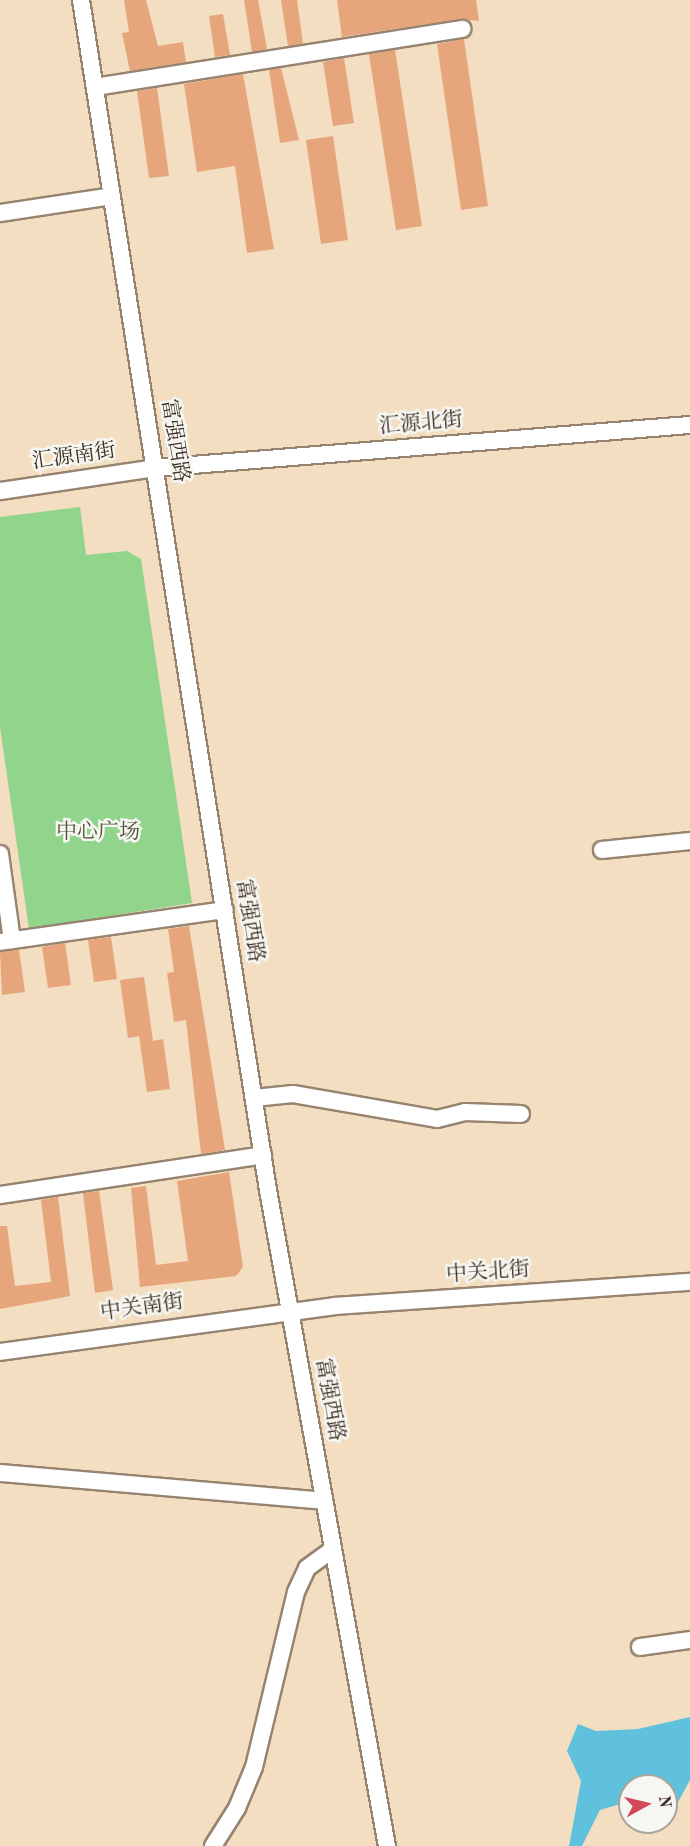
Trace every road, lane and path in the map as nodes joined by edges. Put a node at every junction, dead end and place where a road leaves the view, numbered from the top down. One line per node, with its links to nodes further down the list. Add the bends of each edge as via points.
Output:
1 (81, 0): 3 (street, 富强西路)
2 (462, 29): 3 (street)
3 (95, 87): 4 (street, 富强西路)
4 (112, 196): 5 (street); 7 (street, 富强西路)
5 (0, 213)
6 (690, 425): 7 (street, 汇源北街)
7 (155, 468): 8 (street, 汇源南街); 12 (street, 富强西路)
8 (0, 491)
9 (690, 842): 10 (street)
10 (602, 850)
11 (0, 854): 13 (street)
12 (225, 910): 13 (street); 14 (street, 富强西路)
13 (6, 941)
14 (254, 1098): 15 (street, via 293,1094 437,1119 465,1112); 16 (street, 富强西路)
15 (521, 1114)
16 (263, 1155): 17 (street); 19 (street, 富强西路)
17 (0, 1195)
18 (690, 1282): 19 (street, 中关北街)
19 (290, 1311): 20 (street, 中关南街); 22 (street, 富强西路)
20 (0, 1352)
21 (0, 1473): 22 (street)
22 (324, 1501): 23 (street, 富强西路)
23 (333, 1549): 26 (street, via 307,1568 296,1592 254,1767 237,1808); 27 (street, 富强西路)
24 (690, 1640): 25 (street)
25 (640, 1647)
26 (213, 1846)
27 (387, 1846)

